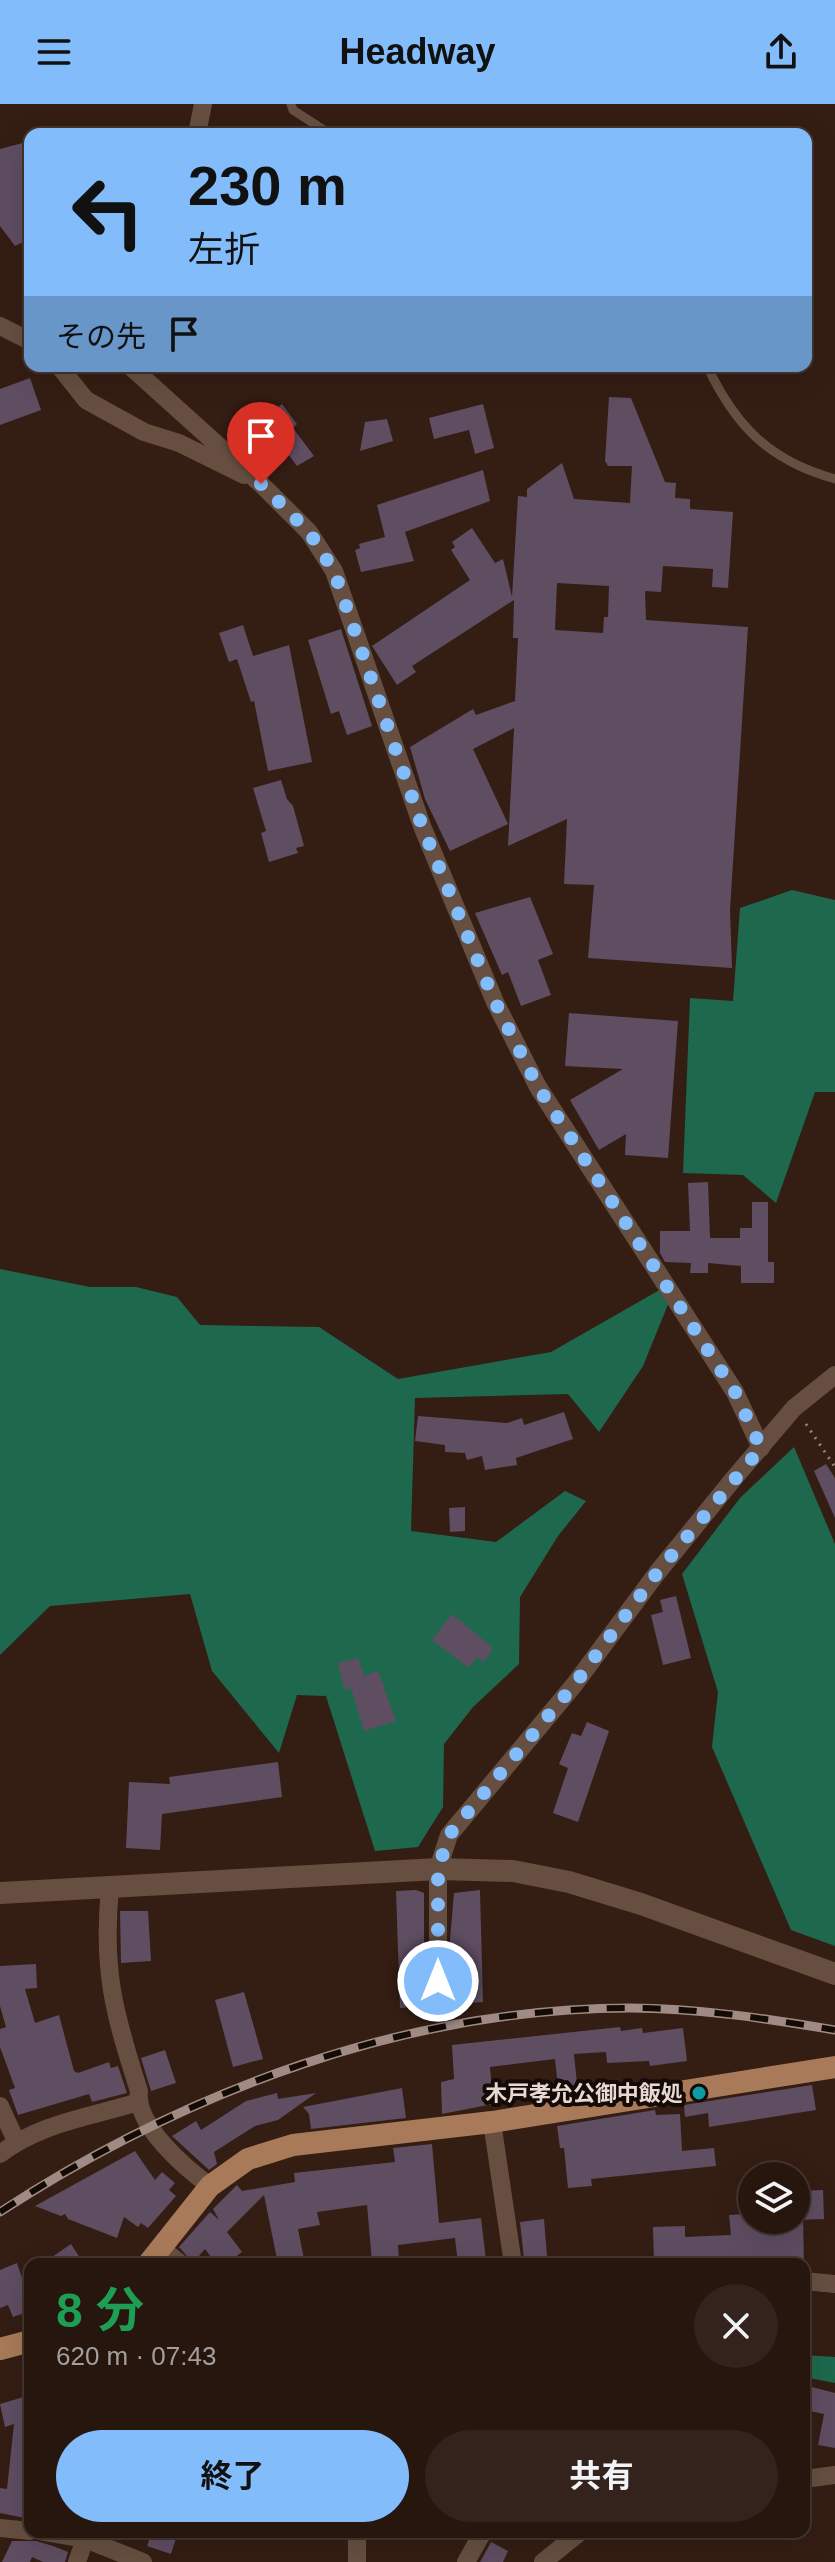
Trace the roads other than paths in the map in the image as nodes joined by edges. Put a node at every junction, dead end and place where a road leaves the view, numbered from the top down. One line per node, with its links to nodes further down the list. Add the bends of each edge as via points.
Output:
1 (203, 104): 3 (street)
2 (291, 104): 4 (lane)
3 (198, 128)
4 (321, 128)
5 (0, 326): 6 (street)
6 (24, 338)
7 (64, 372): 11 (street, via 86,400)
8 (137, 372): 11 (street)
9 (710, 372): 10 (lane, via 745,429 784,461)
10 (835, 479)
11 (261, 484): 13 (street, via 309,532 334,571 422,826 495,1002 538,1087 735,1392)
12 (835, 1375): 13 (street, via 794,1408)
13 (761, 1448): 14 (street, via 449,1835)
14 (438, 1869): 15 (street); 17 (street, via 513,1871 569,1882); 18 (street)
15 (110, 1888): 16 (street); 20 (street, via 108,1977)
16 (0, 1893)
17 (835, 1974)
18 (438, 1981)
19 (835, 2067): 22 (main road)
20 (138, 2102): 23 (street); 25 (street, via 173,2155)
21 (0, 2106): 23 (street)
22 (492, 2122): 25 (main road, via 293,2145 248,2159); 27 (street)
23 (16, 2141): 24 (street)
24 (0, 2154)
25 (210, 2186): 26 (main road)
26 (154, 2256)
27 (512, 2258)
28 (810, 2282): 29 (street)
29 (835, 2284)
30 (24, 2343): 31 (main road)
31 (0, 2349)
32 (835, 2475): 33 (street)
33 (810, 2478)
34 (0, 2528): 35 (street)
35 (24, 2530)
36 (79, 2538): 40 (street)
37 (357, 2538): 43 (street)
38 (480, 2538): 44 (street)
39 (573, 2538): 45 (street)
40 (85, 2539): 41 (street); 42 (street)
41 (77, 2562)
42 (143, 2562)
43 (357, 2562)
44 (466, 2562)
45 (543, 2562)

